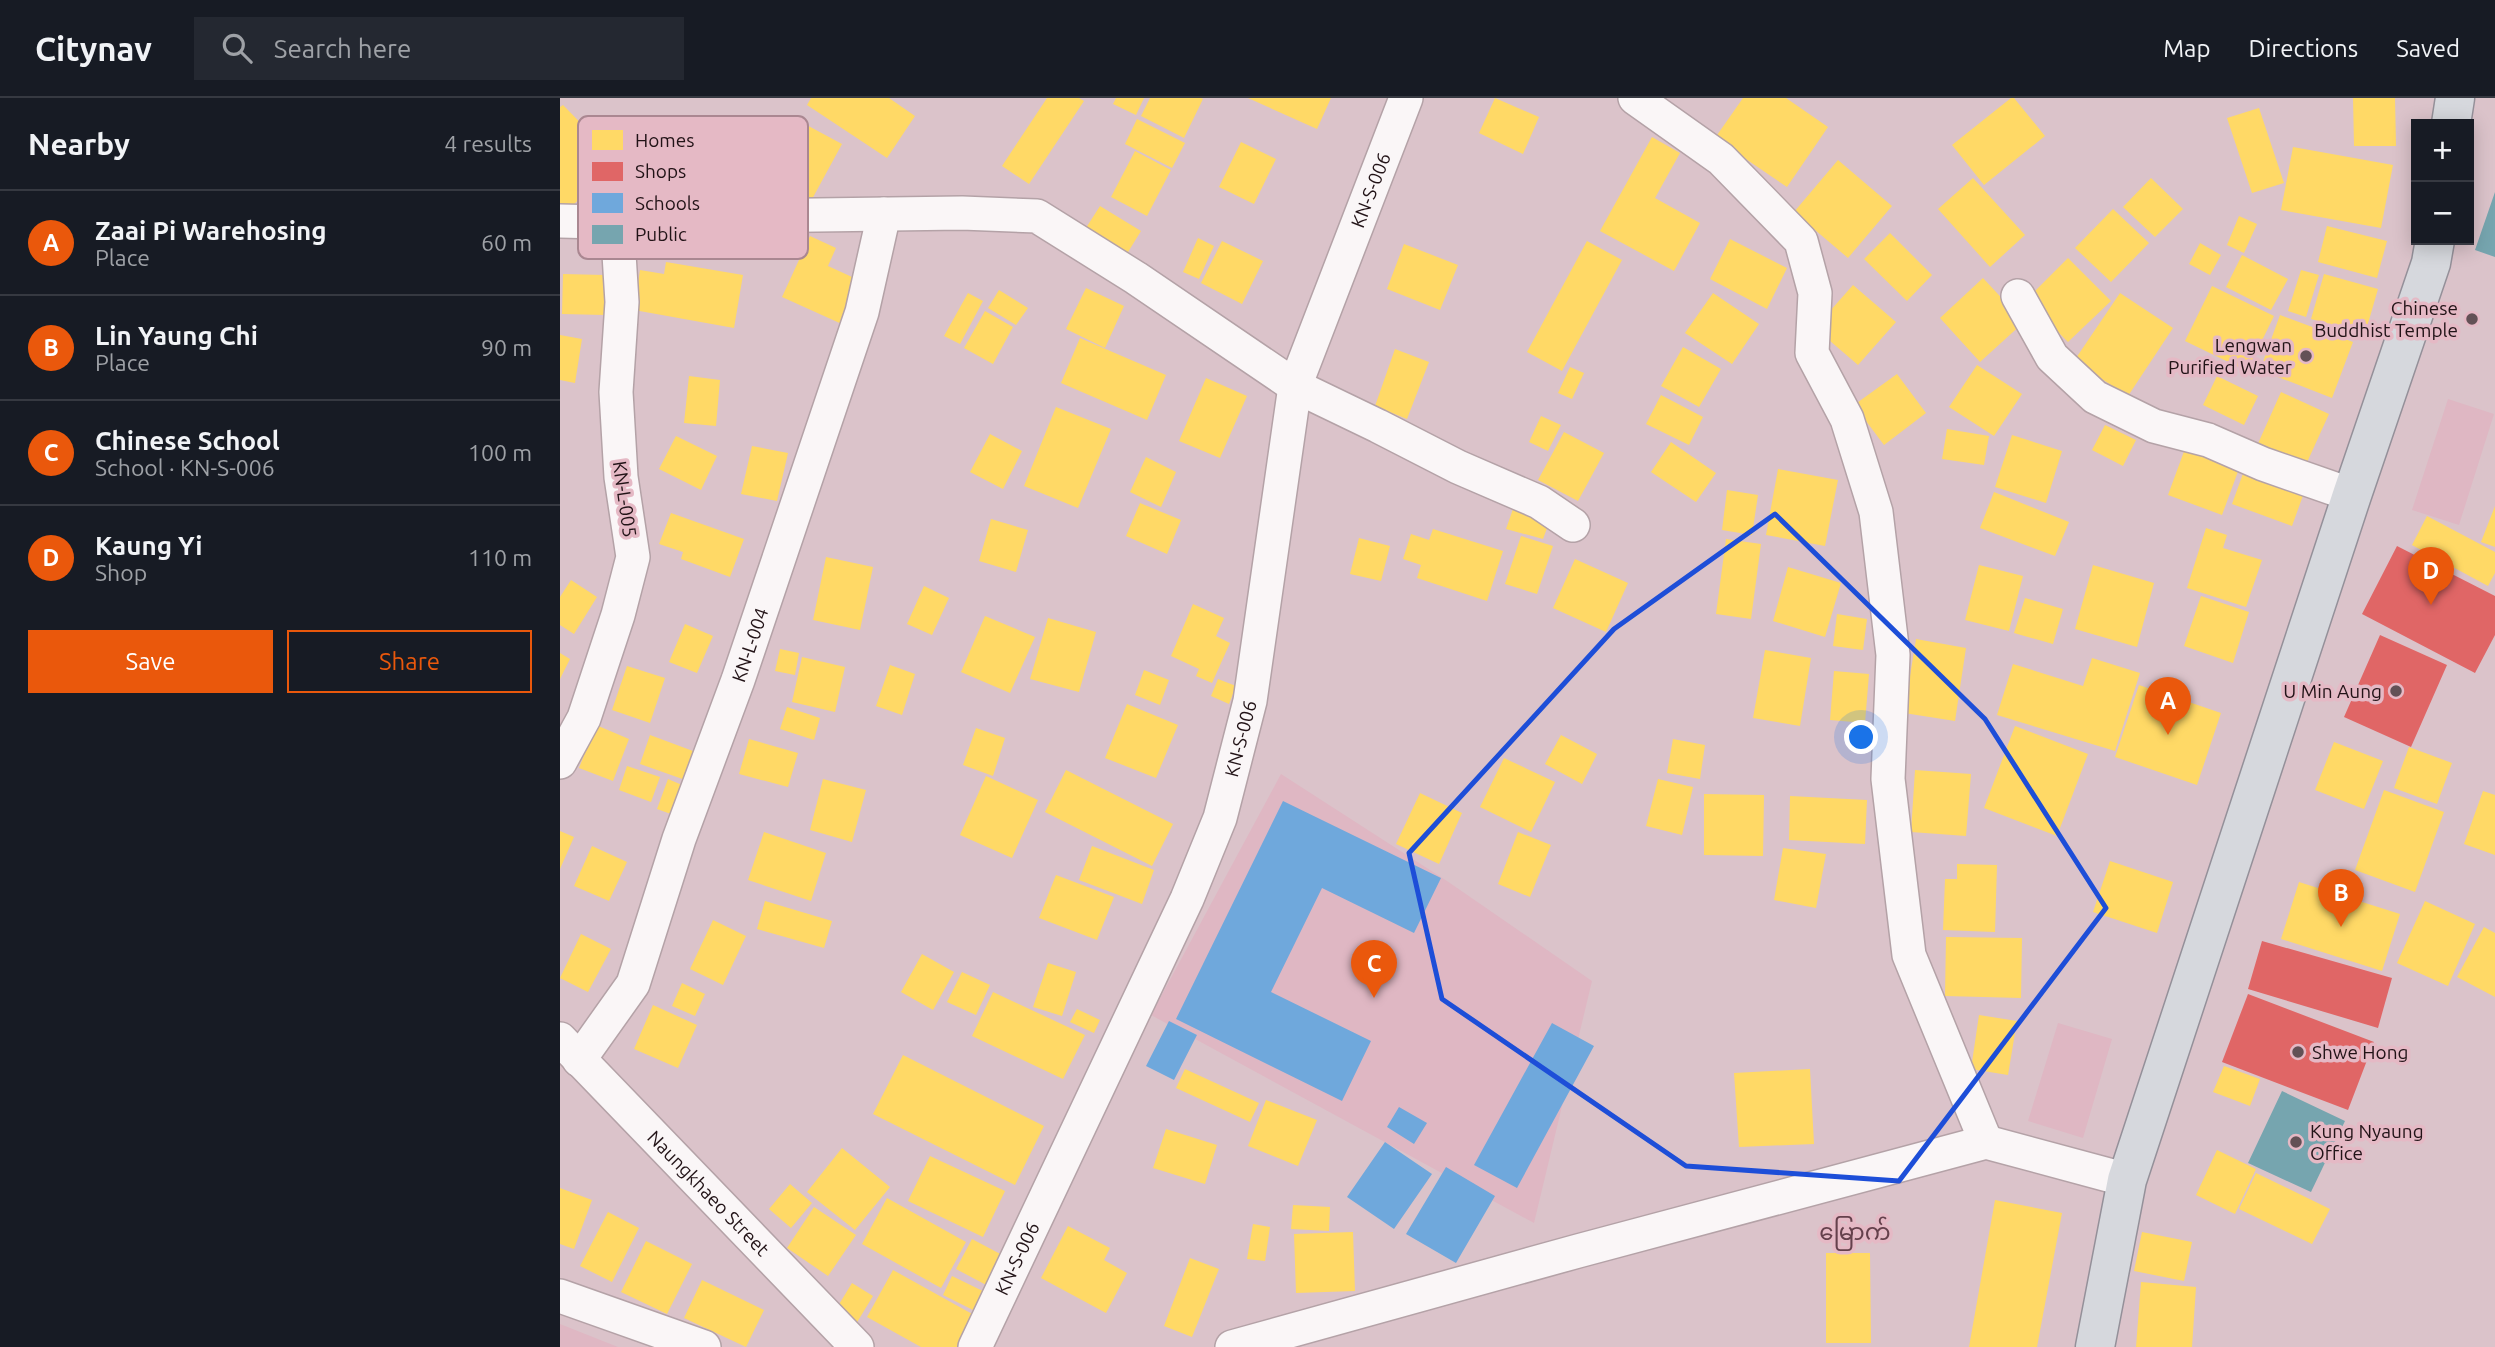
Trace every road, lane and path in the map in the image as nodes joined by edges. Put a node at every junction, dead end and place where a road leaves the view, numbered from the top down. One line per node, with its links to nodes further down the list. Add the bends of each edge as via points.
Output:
1 (1406, 98): 12 (street, KN-S-006)
2 (1635, 98): 17 (street, via 1721,159 1801,241 1815,293 1812,353 1847,419 1876,512 1893,655 1888,779 1909,955)
3 (2455, 98): 4 (highway)
4 (2453, 119)
5 (884, 214): 6 (street); 12 (street, via 1037,216); 16 (street, KN-L-004, via 862,312 633,984)
6 (808, 215)
7 (560, 221): 8 (street)
8 (578, 221)
9 (2433, 245): 13 (highway)
10 (619, 259): 15 (street, KN-L-005, via 622,302 615,392 633,557 584,718)
11 (2018, 296): 13 (street, via 2052,358 2095,397 2154,426 2208,440)
12 (1295, 386): 14 (street, via 1539,502); 22 (street, KN-S-006, via 1250,701 1220,818 1187,899)
13 (2351, 495): 18 (highway)
14 (1573, 525)
15 (560, 762)
16 (570, 1050): 21 (street, Naungkhaeo Street)
17 (1986, 1142): 18 (street); 23 (street)
18 (2127, 1180): 24 (highway)
19 (560, 1296): 20 (street)
20 (704, 1347)
21 (857, 1347)
22 (975, 1347)
23 (1232, 1347)
24 (2095, 1347)

